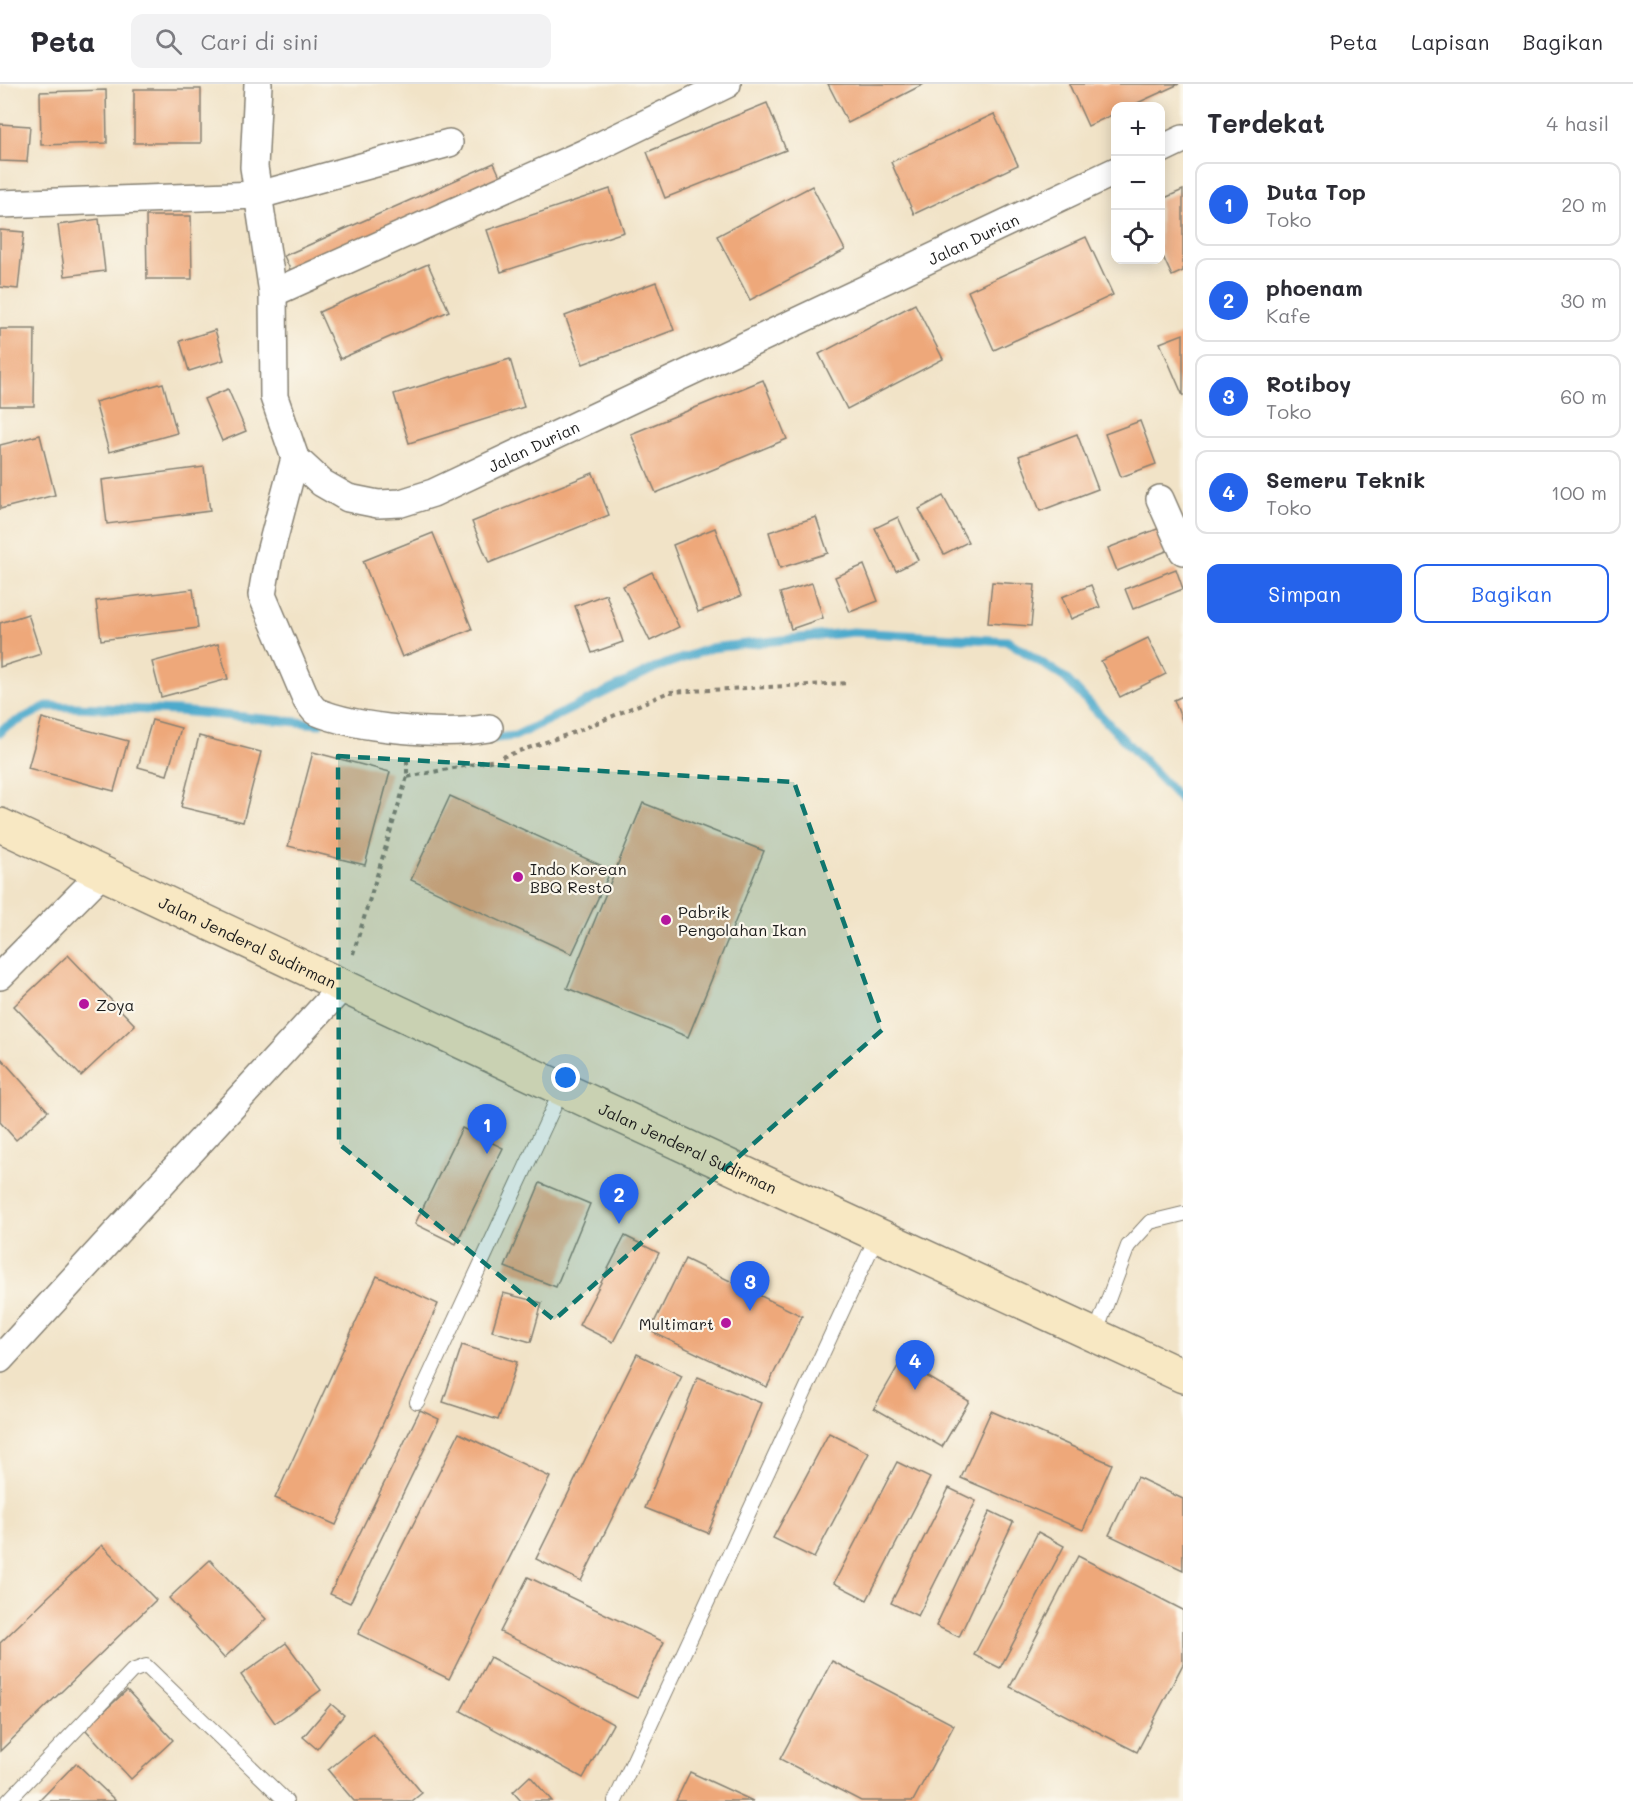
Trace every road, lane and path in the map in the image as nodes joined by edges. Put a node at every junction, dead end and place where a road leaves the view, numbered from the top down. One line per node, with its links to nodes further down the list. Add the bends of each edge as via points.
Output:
1 (258, 84): 7 (street, Jalan Durian, via 254,167)
2 (727, 84): 9 (street, via 587,152)
3 (1183, 139): 5 (street)
4 (449, 143): 7 (street)
5 (1165, 148)
6 (1111, 173): 10 (street, Jalan Durian, via 433,493 390,504 348,498 322,483)
7 (259, 195): 8 (street); 9 (street, Jalan Durian)
8 (0, 204)
9 (273, 293): 10 (street, Jalan Durian, via 274,397)
10 (295, 458): 14 (street, via 262,595 307,700 315,711 361,723 450,733)
11 (1160, 499): 12 (street)
12 (1183, 551)
13 (848, 683): 16 (path, via 669,692 578,731 488,762)
14 (489, 728)
15 (407, 757): 16 (path)
16 (407, 777): 20 (path)
17 (0, 825): 18 (main road, Jalan Jenderal Sudirman)
18 (102, 874): 19 (street); 20 (main road, Jalan Jenderal Sudirman)
19 (0, 976)
20 (343, 986): 21 (main road, Jalan Jenderal Sudirman); 25 (street)
21 (562, 1089): 23 (main road, Jalan Jenderal Sudirman); 27 (lane)
22 (1183, 1214): 24 (lane, via 1150,1222 1128,1246)
23 (877, 1236): 24 (main road, Jalan Jenderal Sudirman); 30 (lane)
24 (1095, 1335): 26 (main road, Jalan Jenderal Sudirman)
25 (0, 1359)
26 (1183, 1376)
27 (417, 1402)
28 (8, 1801): 29 (lane, via 132,1671 146,1666)
29 (286, 1801)
30 (615, 1801)

